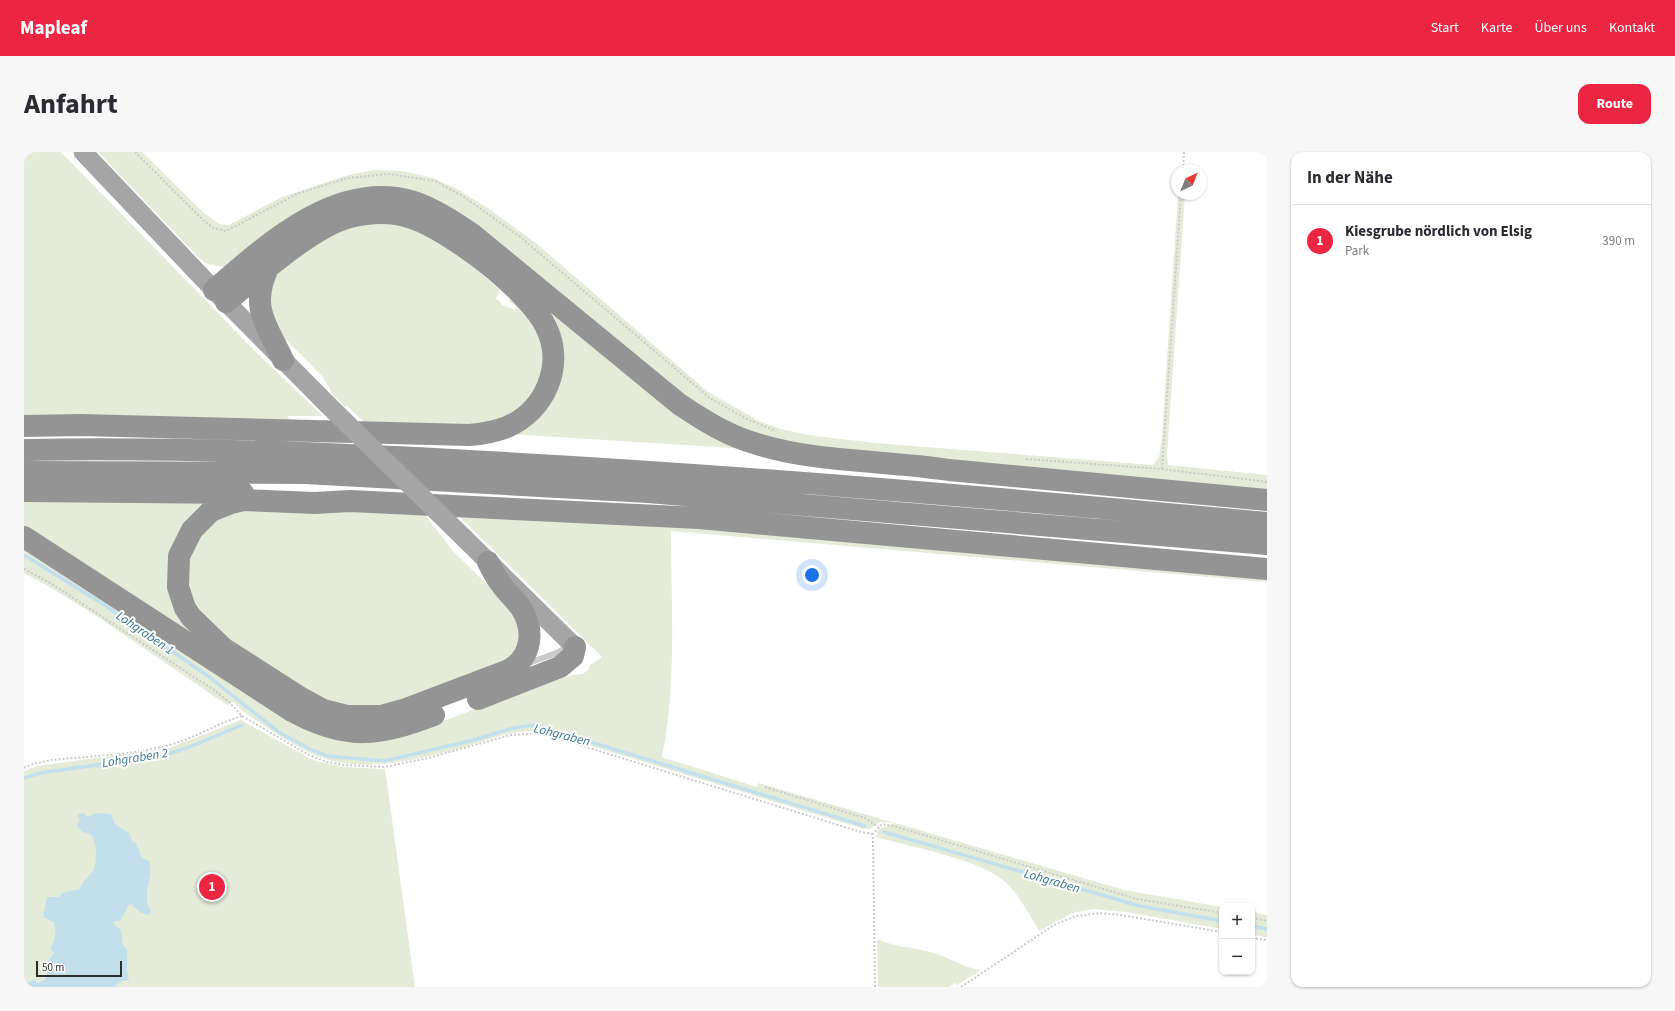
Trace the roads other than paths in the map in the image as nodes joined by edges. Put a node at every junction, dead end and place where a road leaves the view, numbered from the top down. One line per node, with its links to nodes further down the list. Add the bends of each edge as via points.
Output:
1 (83, 152): 3 (main road)
2 (267, 270): 3 (highway); 4 (highway, via 259,288 259,309); 5 (highway, via 311,236 348,217 386,213 412,218 455,240 522,295 540,316 550,334 553,356 551,379 535,407 517,422 498,430 468,435 89,425)
3 (220, 296): 4 (main road); 8 (highway, via 285,233 321,212 346,202 364,199 410,201 438,213 472,234 679,404 725,431 755,444 795,453)
4 (283, 360): 16 (main road, bridge)
5 (24, 426)
6 (24, 450): 7 (highway, via 307,452)
7 (650, 470): 8 (highway, via 856,466); 13 (highway)
8 (949, 470): 11 (highway)
9 (24, 472): 15 (highway, via 305,473 648,492)
10 (24, 491): 12 (highway, via 242,493 315,496)
11 (1267, 500)
12 (350, 501): 17 (highway, via 699,518); 19 (highway, via 315,503 243,500 211,512 192,530 179,556 178,587 191,617 223,648 301,698 323,710 346,716 381,716 406,709)
13 (1267, 523)
14 (24, 536): 18 (highway, via 292,711 334,729 371,732 409,724 560,667 573,656)
15 (1267, 544)
16 (488, 562): 18 (main road); 19 (highway, via 501,584 521,608 530,629 527,652)
17 (1267, 569)
18 (574, 645): 19 (lane)
19 (516, 666)

